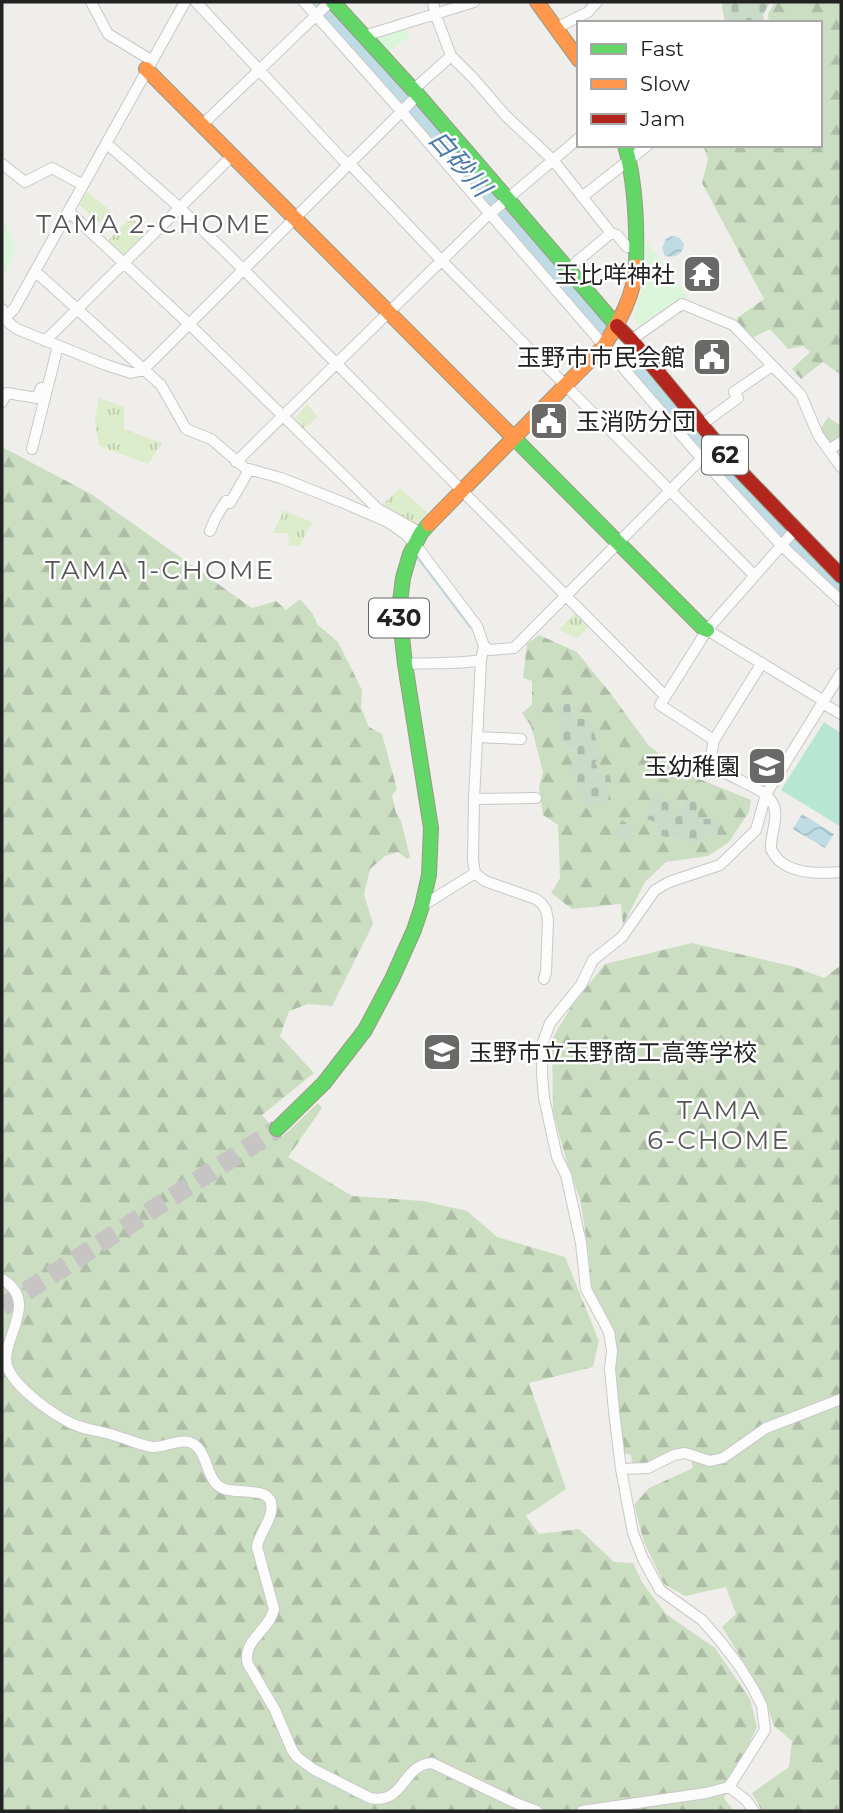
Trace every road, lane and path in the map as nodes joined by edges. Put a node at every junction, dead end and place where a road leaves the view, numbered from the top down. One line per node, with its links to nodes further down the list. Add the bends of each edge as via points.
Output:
1 (91, 2): 14 (street, via 108,34)
2 (185, 2): 14 (street)
3 (196, 2): 15 (street)
4 (304, 2): 8 (street)
5 (474, 2): 9 (street)
6 (537, 2): 10 (main road)
7 (597, 2): 10 (street, via 588,12)
8 (325, 7): 11 (main road); 15 (street); 16 (street)
9 (434, 7): 11 (street); 12 (street)
10 (556, 28): 13 (main road)
11 (364, 36): 16 (main road)
12 (451, 56): 16 (street); 23 (street)
13 (577, 57)
14 (149, 64): 17 (main road); 19 (street)
15 (258, 70): 17 (street); 26 (street)
16 (410, 101): 26 (street); 29 (main road); 32 (street)
17 (202, 125): 22 (main road)
18 (577, 140): 23 (street)
19 (106, 143): 27 (street); 30 (street)
20 (626, 147): 24 (main road, 430)
21 (646, 147): 24 (street)
22 (232, 156): 30 (street); 33 (main road)
23 (553, 160): 28 (street); 29 (street)
24 (629, 161): 28 (street); 35 (main road, 430)
25 (2, 164): 27 (street, via 25,182 52,168)
26 (350, 164): 33 (street); 36 (street)
27 (83, 185): 31 (street)
28 (582, 197): 34 (street)
29 (504, 201): 32 (street); 39 (main road)
30 (179, 207): 37 (street); 38 (street)
31 (68, 211): 37 (street); 40 (street)
32 (491, 213): 36 (street); 49 (street)
33 (295, 219): 38 (street); 42 (main road)
34 (611, 233): 35 (street, via 627,247); 39 (street)
35 (636, 247): 45 (main road, 430, via 636,273)
36 (441, 260): 42 (street); 54 (street)
37 (123, 263): 41 (street); 44 (street)
38 (244, 270): 44 (street); 50 (street)
39 (568, 270): 45 (main road)
40 (35, 271): 41 (street); 43 (street, via 14,309)
41 (77, 310): 47 (street); 52 (street)
42 (389, 311): 50 (street); 58 (main road)
43 (3, 315): 47 (street, via 17,330)
44 (189, 324): 52 (street); 56 (street)
45 (617, 326): 46 (main road, 62); 49 (main road, 430)
46 (631, 340): 51 (street, via 682,304 733,325); 57 (main road, 62)
47 (45, 341): 48 (street)
48 (58, 346): 52 (street, via 131,373); 53 (street)
49 (604, 346): 54 (main road, 430); 62 (street)
50 (335, 364): 56 (street); 66 (street)
51 (772, 366): 57 (street, via 734,392 738,398); 61 (street, via 801,395)
52 (143, 370): 63 (street, via 161,385 186,429 211,439)
53 (47, 384): 55 (street, via 43,383 37,398 7,393); 60 (street)
54 (566, 385): 58 (main road, 430); 67 (street)
55 (2, 402)
56 (282, 415): 63 (street); 70 (street, via 378,509)
57 (701, 425): 62 (main road, 62)
58 (513, 438): 66 (main road, 430); 71 (main road)
59 (841, 442): 61 (street)
60 (32, 449)
61 (829, 450): 64 (street)
62 (709, 452): 67 (street); 69 (main road, 62); 69 (street)
63 (236, 462): 65 (street)
64 (841, 467)
65 (249, 470): 68 (street); 70 (street, via 281,478)
66 (461, 489): 70 (main road, 430); 74 (street)
67 (670, 490): 71 (street); 72 (street)
68 (210, 531)
69 (788, 537): 72 (street); 73 (main road, 62); 75 (street)
70 (418, 538): 77 (street, via 477,626); 80 (main road, 430, via 400,597)
71 (617, 542): 74 (street); 76 (main road)
72 (754, 575): 76 (street)
73 (841, 576)
74 (566, 596): 77 (street, via 514,648 490,650); 82 (street)
75 (841, 601)
76 (707, 630): 79 (street); 82 (street)
77 (484, 646): 78 (street)
78 (481, 660): 80 (street); 85 (street)
79 (762, 663): 83 (street); 87 (street)
80 (405, 664): 93 (main road, 430, via 431,828)
81 (841, 673): 83 (street)
82 (666, 696): 87 (street, via 660,705)
83 (823, 702): 84 (street); 88 (street)
84 (841, 714)
85 (477, 737): 86 (street); 90 (street)
86 (521, 738)
87 (714, 740): 88 (street, via 712,765)
88 (766, 794): 92 (street, via 775,807 771,849 781,863 806,872); 98 (street, via 756,830 727,860 655,890 622,937 593,960 581,985 550,1023 543,1042 544,1098 579,1232 586,1289 609,1332)
89 (536, 798): 90 (street)
90 (474, 799): 91 (street)
91 (475, 873): 93 (street); 94 (street, via 536,899 546,910)
92 (841, 873)
93 (422, 906): 95 (main road, 430, via 365,1030 324,1083)
94 (544, 979)
95 (277, 1129)
96 (2, 1279): 100 (street, via 19,1300 5,1358 14,1378 37,1401 78,1427 155,1447 190,1443 202,1453 211,1478 221,1488 259,1492 269,1499 271,1514 257,1547 274,1609 246,1656 292,1751 303,1763 379,1800 393,1794 415,1768 432,1763)
97 (841, 1399): 98 (street, via 766,1428 723,1458 710,1461 685,1453 648,1468)
98 (621, 1469): 99 (street, via 633,1533 653,1579 721,1642 762,1706 765,1730)
99 (729, 1787): 101 (street); 102 (street)
100 (537, 1811)
101 (582, 1811)
102 (754, 1811)

